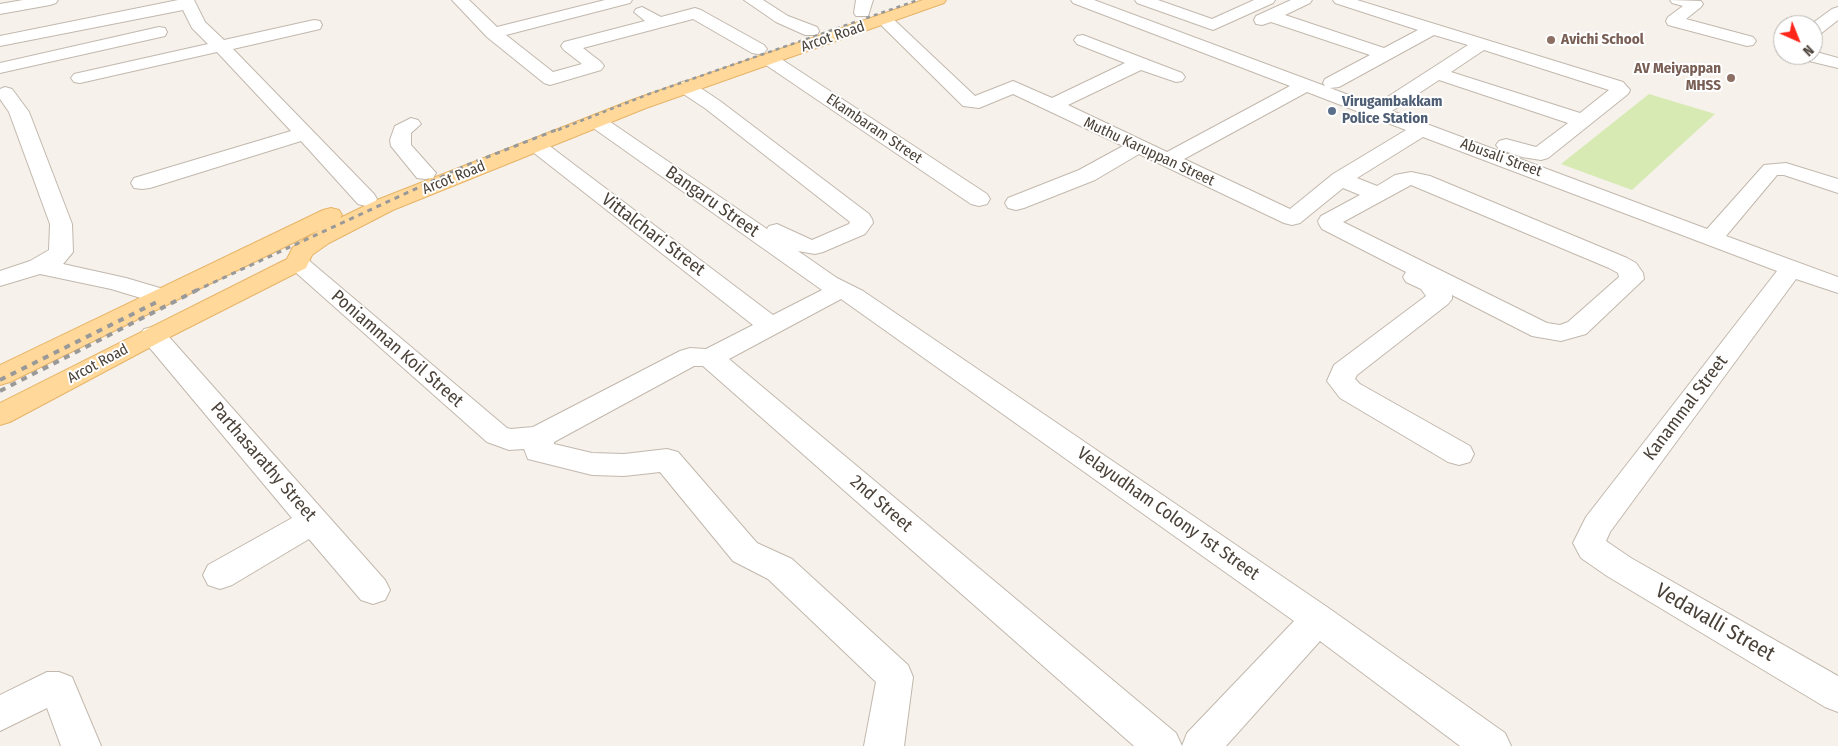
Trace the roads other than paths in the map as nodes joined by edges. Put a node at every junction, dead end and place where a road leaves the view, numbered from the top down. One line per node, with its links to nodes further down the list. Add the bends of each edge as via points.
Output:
1 (50, 0): 16 (street)
2 (460, 0): 26 (street)
3 (624, 0): 19 (street); 26 (street)
4 (752, 0): 24 (street, via 782,19)
5 (898, 0): 14 (main road, Arcot Road)
6 (938, 0): 18 (main road, Arcot Road)
7 (1079, 0): 42 (street, Abusali Street)
8 (1107, 0): 41 (street, via 1222,39)
9 (1143, 0): 15 (street, via 1213,25)
10 (1304, 0): 15 (street)
11 (1341, 0): 23 (street)
12 (187, 1): 28 (street); 31 (street, via 198,24)
13 (1691, 4): 29 (street, via 1674,21)
14 (864, 6): 24 (main road, Arcot Road)
15 (1269, 8): 22 (street); 33 (street)
16 (0, 9)
17 (1838, 12): 20 (street)
18 (884, 20): 32 (main road, Arcot Road); 45 (street, Muthu Karuppan Street, via 966,100 979,102 1013,87)
19 (658, 23): 26 (street, Ekambaram Street, via 570,46 595,66 550,79); 32 (street, Ekambaram Street, via 695,13)
20 (1823, 23)
21 (314, 25): 31 (street)
22 (1244, 29)
23 (1432, 29): 30 (street); 33 (street)
24 (811, 31): 32 (main road, Arcot Road)
25 (159, 32): 37 (street)
26 (493, 33)
27 (1083, 40): 35 (street)
28 (0, 41)
29 (1747, 41)
30 (1482, 44): 38 (street); 48 (street, via 1620,88)
31 (220, 46): 40 (street); 51 (street)
32 (764, 54): 43 (main road, Arcot Road); 55 (main road, Arcot Road, via 661,81); 61 (street, Ekambaram Street)
33 (1384, 54): 41 (street)
34 (1823, 59): 36 (street)
35 (1140, 63): 39 (street); 45 (street)
36 (1838, 63)
37 (0, 68)
38 (1437, 73): 46 (street); 48 (street)
39 (1176, 77)
40 (80, 78)
41 (1332, 83): 46 (street)
42 (1304, 86): 46 (street, Abusali Street); 54 (street)
43 (686, 87): 47 (main road, Arcot Road); 47 (street, via 862,219 860,226 815,247 802,245 615,124)
44 (4, 93): 66 (street, via 19,112 61,224 61,252)
45 (1051, 106): 53 (street, Muthu Karuppan Street)
46 (1383, 108): 48 (street, via 1537,154 1544,152); 50 (street, Abusali Street)
47 (602, 119): 52 (main road, Arcot Road); 70 (street, Bangaru Street)
48 (1582, 120)
49 (411, 124): 55 (street, via 402,130 401,146)
50 (1422, 129): 56 (street); 64 (street, Abusali Street)
51 (305, 134): 57 (street); 60 (street)
52 (536, 145): 65 (main road, Arcot Road, via 348,222 302,252); 72 (street, Vittalchari Street)
53 (1139, 146): 54 (street, Muthu Karuppan Street); 62 (street, via 1087,175)
54 (1167, 160): 63 (street, Muthu Karuppan Street)
55 (425, 173): 60 (main road, Arcot Road)
56 (1341, 179): 59 (street); 63 (street)
57 (142, 183)
58 (1838, 186): 64 (street, via 1786,169 1771,169)
59 (1378, 194): 59 (street, via 1402,180 1422,181 1618,263 1631,273 1632,279 1577,328 1561,332 1541,330 1330,224 1329,221 1335,217)
60 (366, 199): 71 (main road, Arcot Road)
61 (979, 199)
62 (1016, 203)
63 (1292, 218): 78 (street, Muthu Karuppan Street, via 1430,284 1439,292 1439,299 1344,371 1341,380 1350,391)
64 (1712, 237): 67 (street, Abusali Street)
65 (297, 263): 73 (main road, Arcot Road); 77 (street, Poniamman Koil Street, via 497,435 509,440)
66 (39, 266): 68 (street); 71 (street)
67 (1792, 268): 69 (street, Abusali Street); 80 (street, Kanammal Street, via 1597,526 1589,543)
68 (0, 279)
69 (1838, 286)
70 (834, 287): 72 (street); 83 (street, Velayudham Colony 1st Street, via 854,296)
71 (161, 296): 75 (main road, Arcot Road)
72 (770, 325): 74 (street)
73 (153, 335): 76 (main road, Arcot Road); 79 (street, Parthasarathy Street)
74 (710, 358): 77 (street, via 696,356 683,360); 88 (street, 2nd Street)
75 (0, 376)
76 (0, 416)
77 (539, 437): 87 (street, via 539,451 592,464 624,466 667,460 745,552 780,569 895,677)
78 (1459, 454)
79 (313, 521): 81 (street); 82 (street, Parthasarathy Street)
80 (1593, 549): 84 (street, Vedavalli Street)
81 (220, 575)
82 (373, 590)
83 (1318, 619): 89 (street); 90 (street, Velayudham Colony 1st Street)
84 (1838, 695)
85 (0, 714): 86 (street, via 47,689 59,689)
86 (80, 746)
87 (884, 746)
88 (1162, 746)
89 (1202, 746)
90 (1491, 746)

